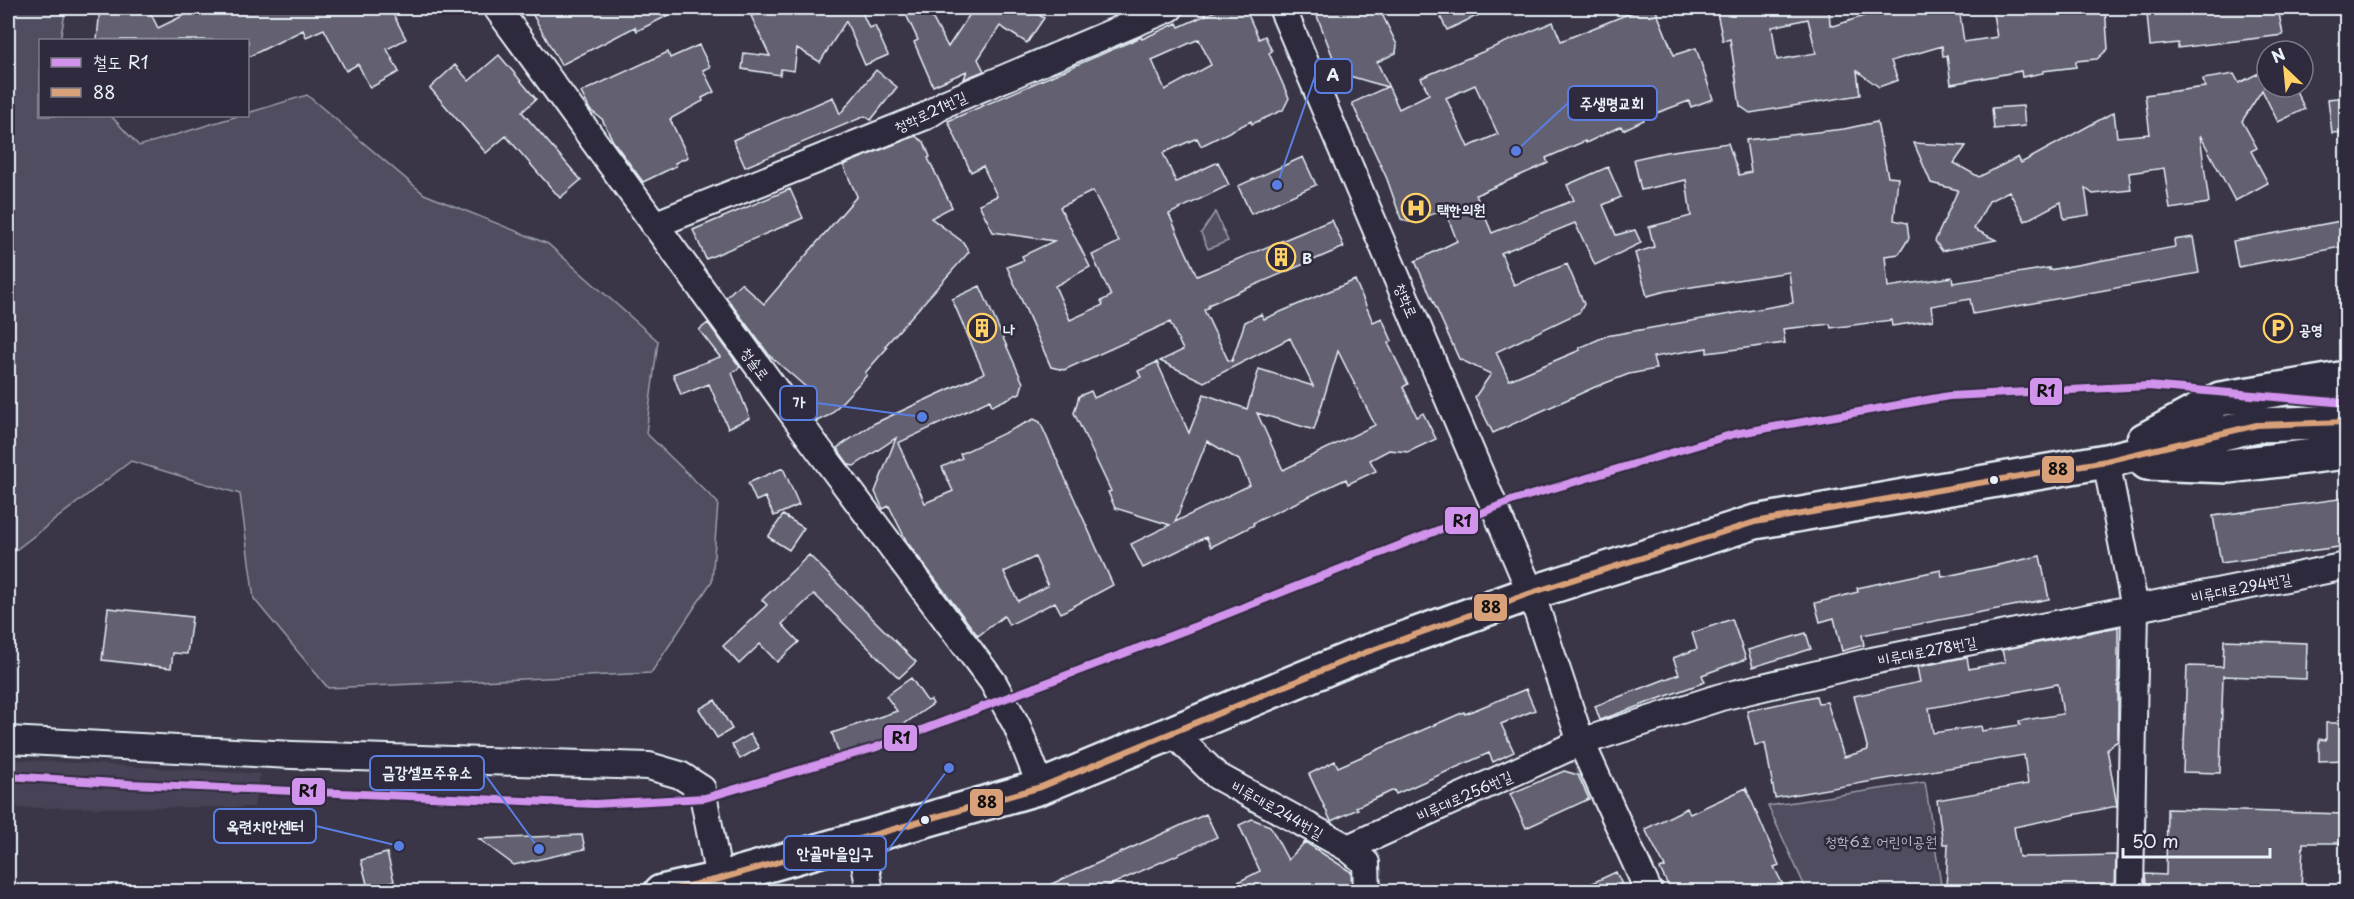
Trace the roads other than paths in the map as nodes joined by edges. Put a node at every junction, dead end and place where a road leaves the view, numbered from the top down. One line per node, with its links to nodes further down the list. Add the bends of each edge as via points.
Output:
1 (497, 8): 4 (street, 청솔로)
2 (1170, 8): 4 (street, 청학로21번길, via 946,103 926,116)
3 (1282, 8): 10 (street, 청학로)
4 (654, 225): 16 (street, 청솔로, via 993,682 1017,726)
5 (2346, 378): 8 (main road, via 2220,399)
6 (2346, 422): 8 (main road, via 2257,425)
7 (2346, 452): 8 (main road, via 2229,466)
8 (2106, 461): 10 (main road, via 1755,522); 11 (street)
9 (2346, 566): 11 (street, 비류대로294번길)
10 (1531, 593): 13 (main road, via 1364,653); 15 (street)
11 (2135, 608): 12 (street, 비류대로278번길, via 1872,661); 24 (street)
12 (1721, 697): 15 (street, 비류대로256번길)
13 (1172, 732): 16 (main road); 18 (street, 비류대로244번길, via 1217,776)
14 (8, 740): 19 (street, via 292,755 649,766 680,775 702,789)
15 (1581, 742): 18 (street, 비류대로256번길); 23 (street)
16 (1041, 787): 17 (main road)
17 (861, 840): 19 (main road); 21 (street)
18 (1348, 848): 22 (street, 비류대로244번길, via 1366,863)
19 (719, 879): 20 (main road)
20 (661, 891)
21 (870, 891)
22 (1367, 891)
23 (1649, 891)
24 (2130, 891)

